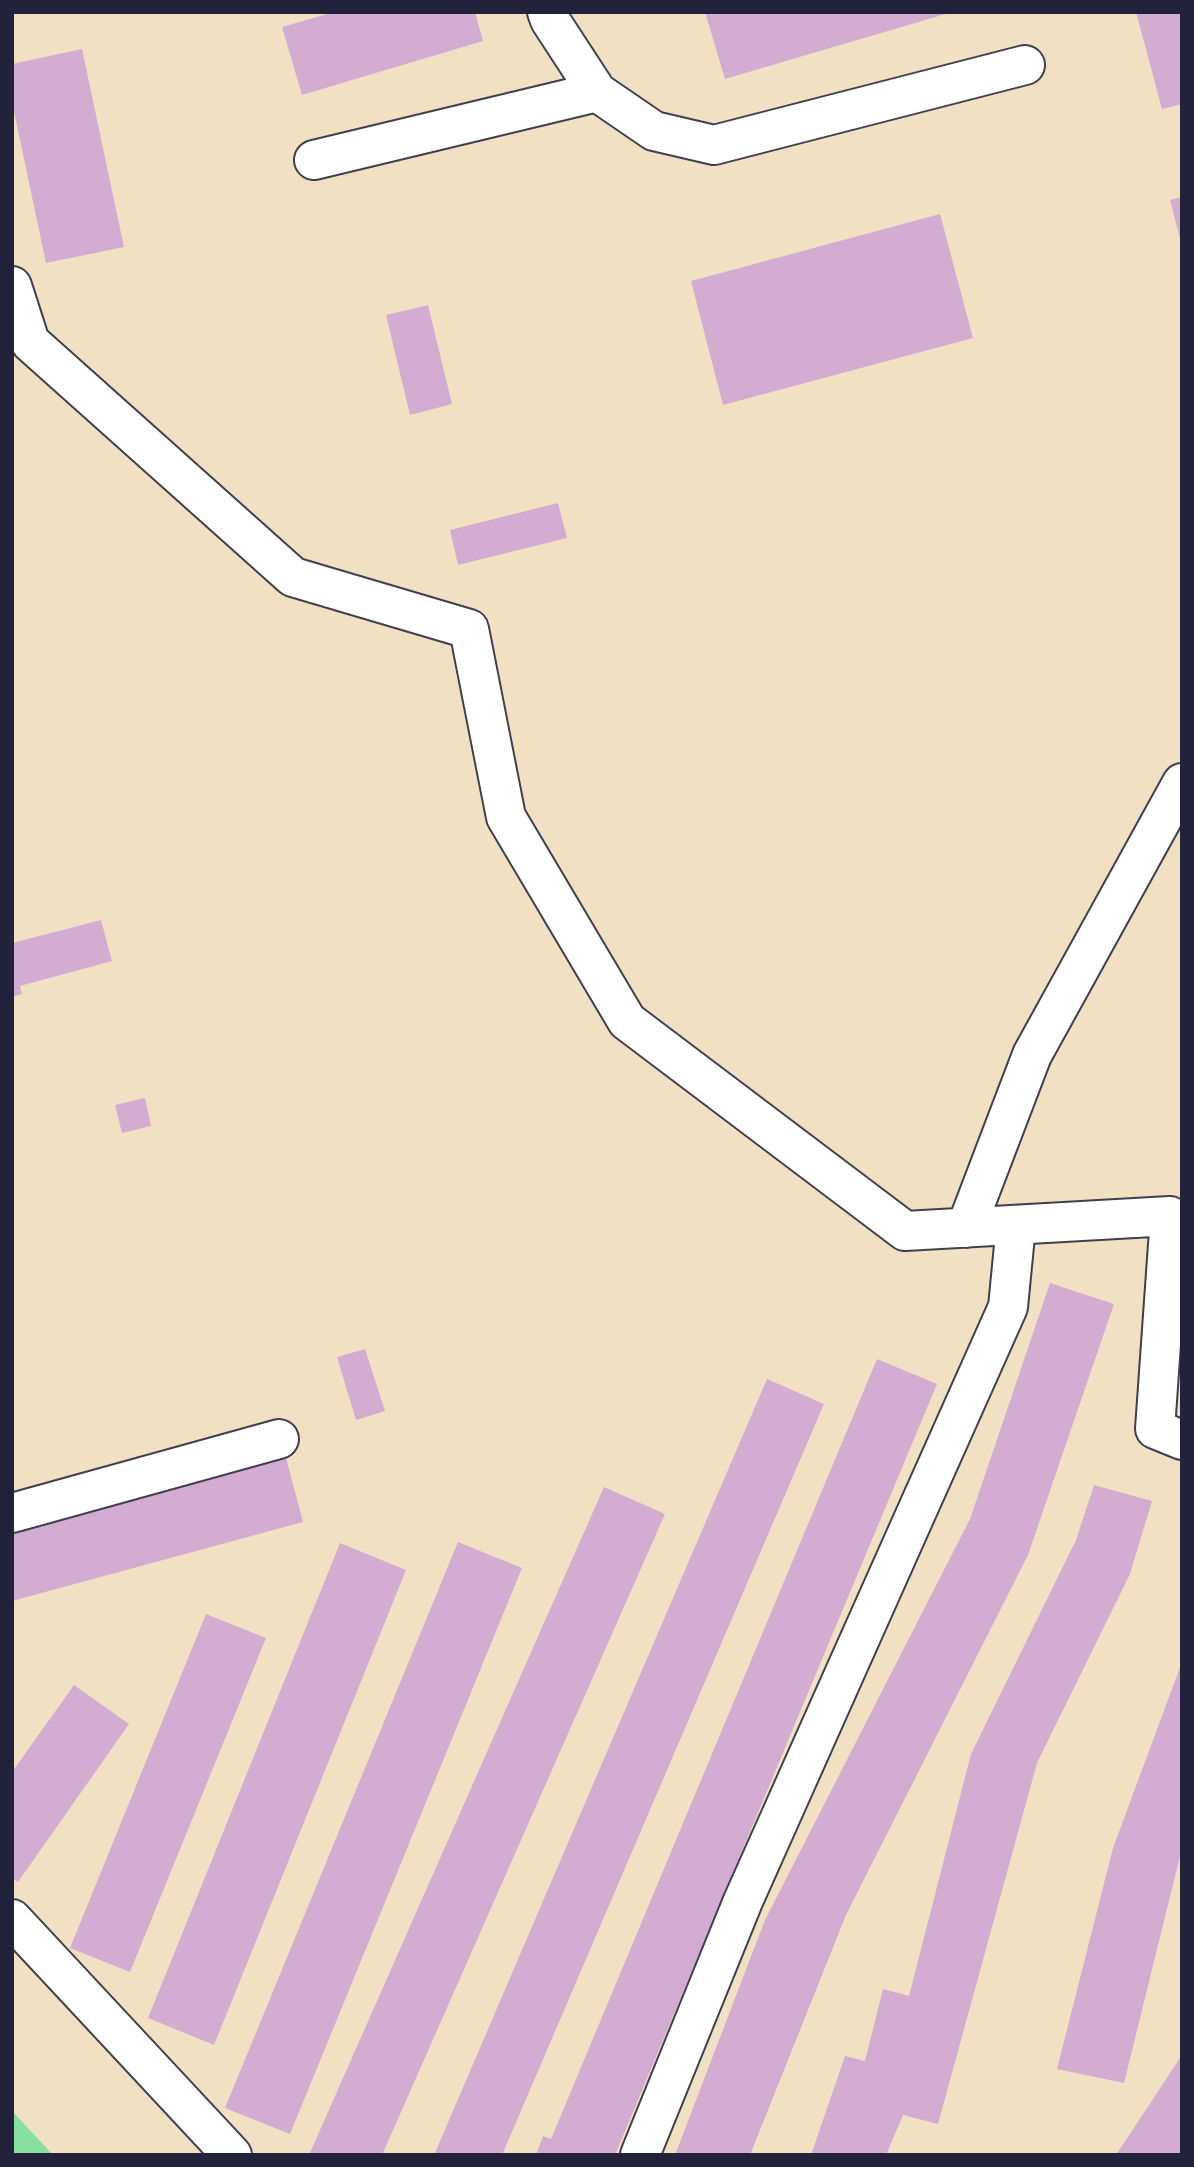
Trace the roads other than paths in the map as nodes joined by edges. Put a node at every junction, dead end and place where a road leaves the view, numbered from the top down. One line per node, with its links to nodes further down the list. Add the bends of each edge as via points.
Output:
1 (547, 12): 3 (street)
2 (1025, 65): 3 (street, via 713,145 654,131)
3 (597, 92): 4 (street)
4 (314, 160)
5 (12, 286): 9 (street, via 30,342 293,577 469,629 506,817 627,1021 905,1231)
6 (1182, 782): 9 (street, via 1032,1055)
7 (1176, 1209): 8 (street); 11 (street, via 1155,1429)
8 (1016, 1225): 9 (street); 15 (street, via 1008,1307 743,1901)
9 (966, 1228)
10 (279, 1439): 12 (street)
11 (1182, 1440)
12 (12, 1513)
13 (12, 1919): 14 (street)
14 (232, 2155)
15 (640, 2155)

